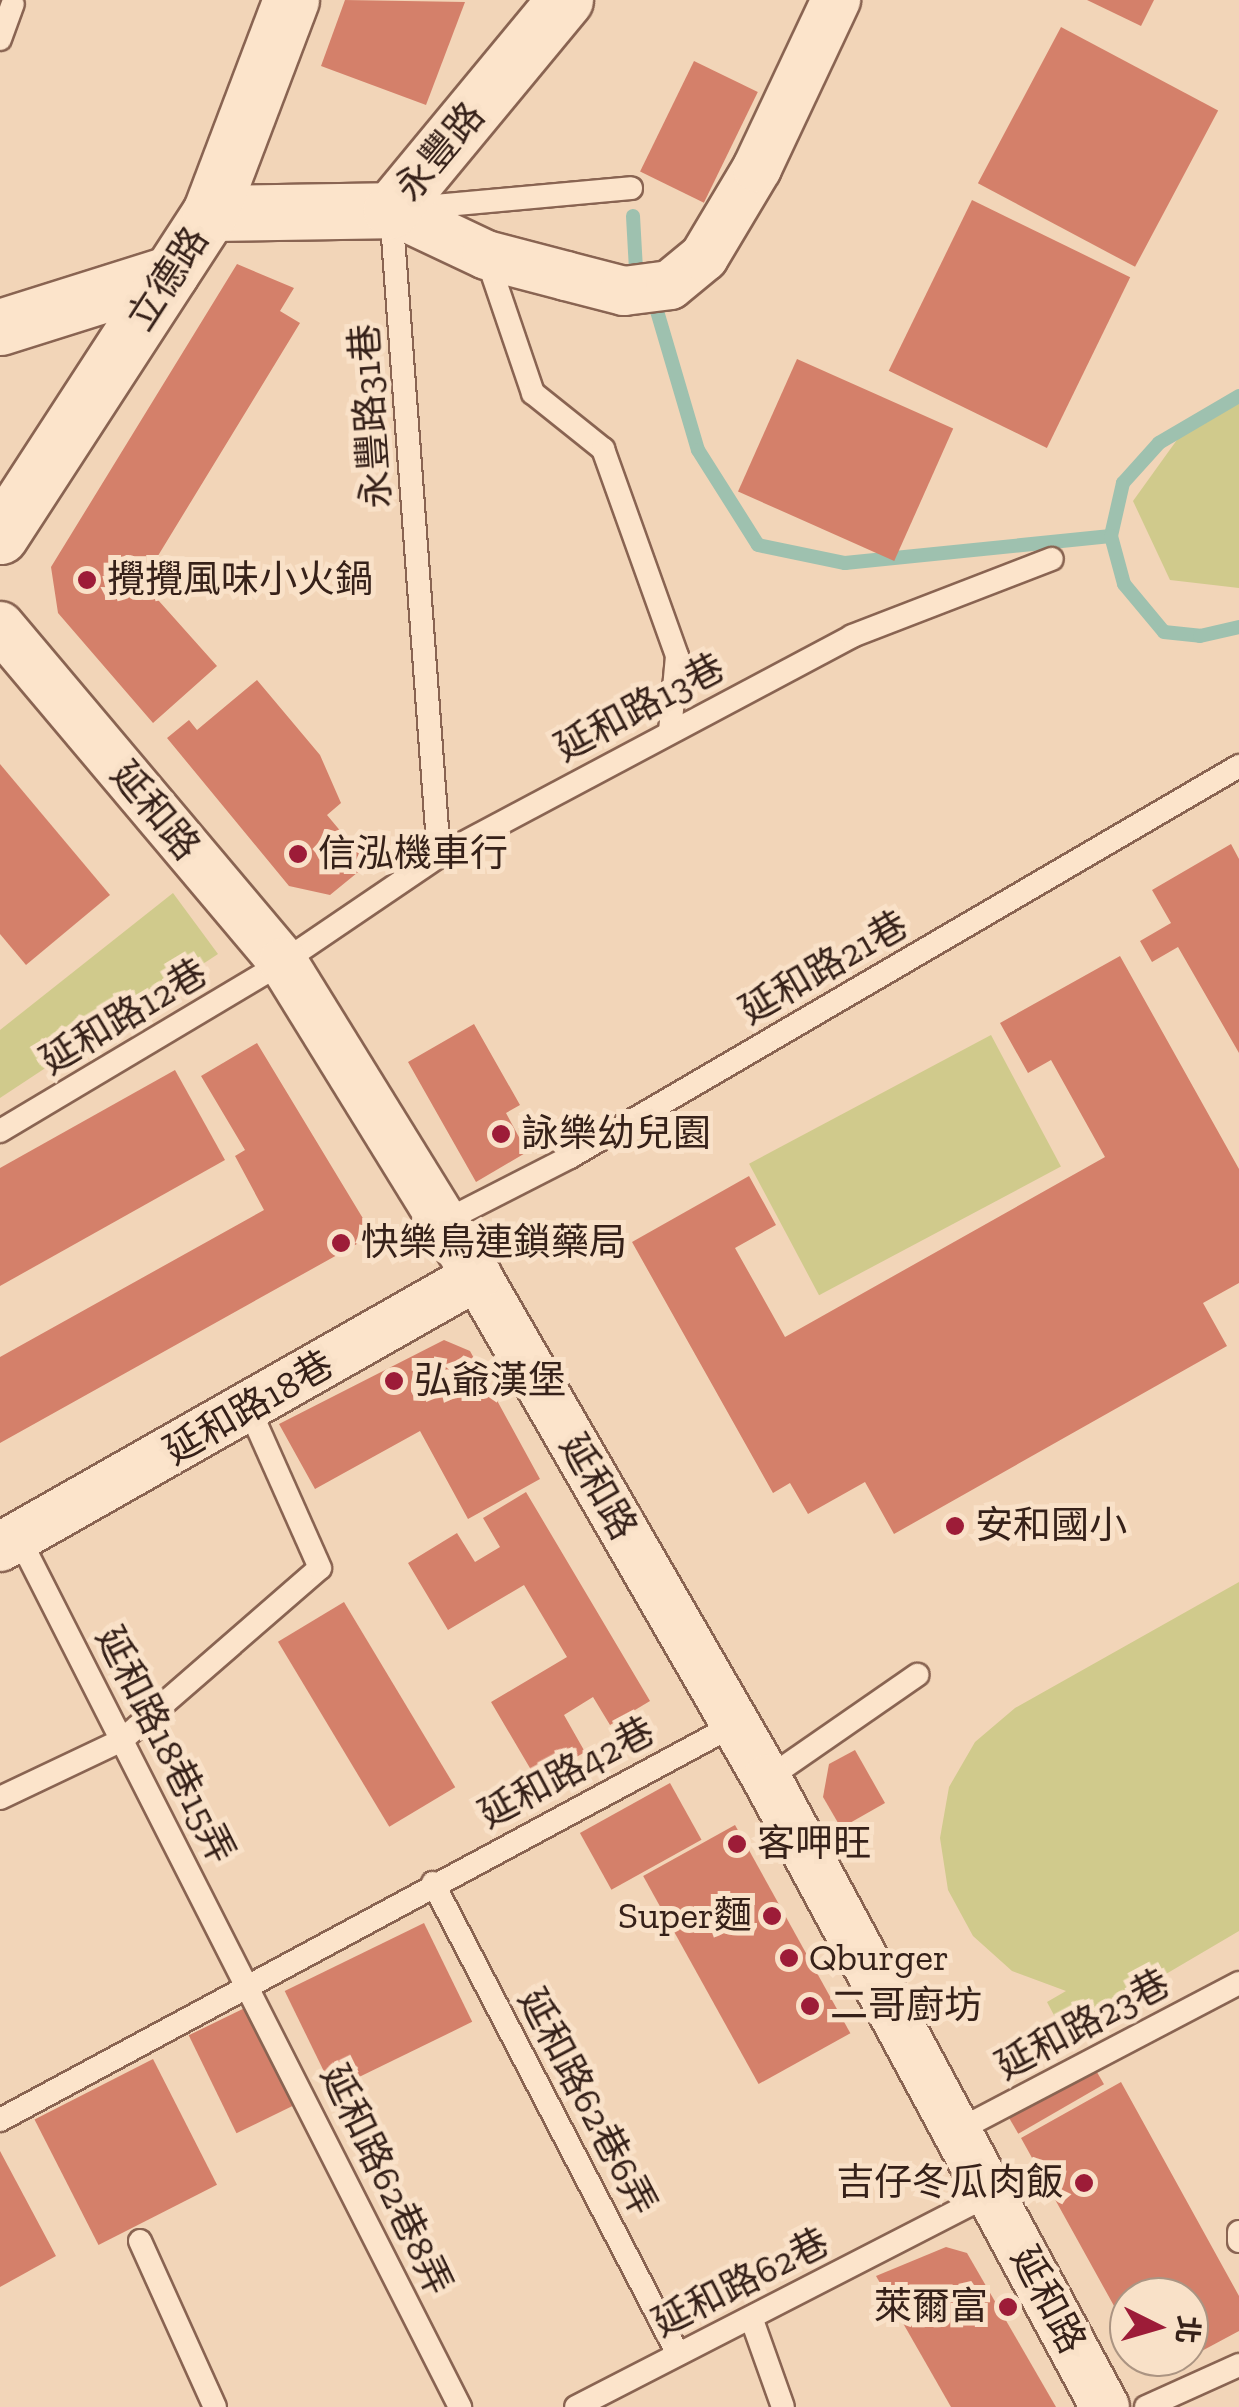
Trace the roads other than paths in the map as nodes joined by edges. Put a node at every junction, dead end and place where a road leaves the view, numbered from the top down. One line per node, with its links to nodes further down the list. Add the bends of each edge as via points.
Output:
1 (291, 0): 8 (street, 立德路)
2 (565, 0): 7 (street, 永豐路)
3 (836, 0): 9 (street, via 757,168 704,257 670,285 624,292)
4 (13, 4): 5 (lane)
5 (0, 39)
6 (630, 188): 7 (lane)
7 (392, 210): 8 (street, 永豐路); 9 (street); 17 (lane, 永豐路31巷)
8 (210, 213): 10 (street, 立德路)
9 (486, 255): 15 (lane, via 533,393 603,449 677,656)
10 (172, 272): 11 (street); 12 (street, 立德路)
11 (0, 326)
12 (0, 536)
13 (1052, 558): 15 (lane, 延和路13巷, via 852,636)
14 (0, 626): 18 (street, 延和路)
15 (670, 731): 17 (lane, 延和路13巷)
16 (1239, 766): 20 (lane, 延和路21巷, via 570,1157)
17 (439, 856): 18 (lane, 延和路13巷)
18 (283, 962): 19 (lane, 延和路12巷); 20 (street, 延和路)
19 (0, 1131)
20 (441, 1222): 21 (street, 延和路)
21 (477, 1276): 22 (street, 延和路18巷); 25 (street, 延和路)
22 (250, 1411): 23 (street, 延和路18巷); 26 (lane, via 320,1568)
23 (9, 1541): 26 (lane, 延和路18巷15弄)
24 (916, 1675): 27 (lane)
25 (734, 1726): 27 (street, 延和路); 29 (lane, 延和路42巷)
26 (122, 1740): 28 (lane); 31 (lane, 延和路18巷15弄)
27 (767, 1779): 33 (street, 延和路)
28 (0, 1798)
29 (433, 1883): 31 (lane, 延和路42巷); 39 (lane, 延和路62巷6弄)
30 (1239, 1983): 33 (lane, 延和路23巷)
31 (249, 1985): 32 (lane, 延和路42巷); 42 (lane, 延和路62巷8弄)
32 (0, 2120)
33 (959, 2130): 34 (street, 延和路)
34 (991, 2194): 38 (lane, 延和路62巷); 45 (street, 延和路)
35 (1239, 2232): 36 (lane)
36 (1239, 2241)
37 (140, 2242): 41 (lane)
38 (752, 2320): 39 (lane, 延和路62巷); 44 (lane)
39 (678, 2354): 43 (lane, 延和路62巷)
40 (1239, 2365): 46 (lane)
41 (215, 2407)
42 (460, 2407)
43 (576, 2407)
44 (783, 2407)
45 (1105, 2407)
46 (1146, 2407)

